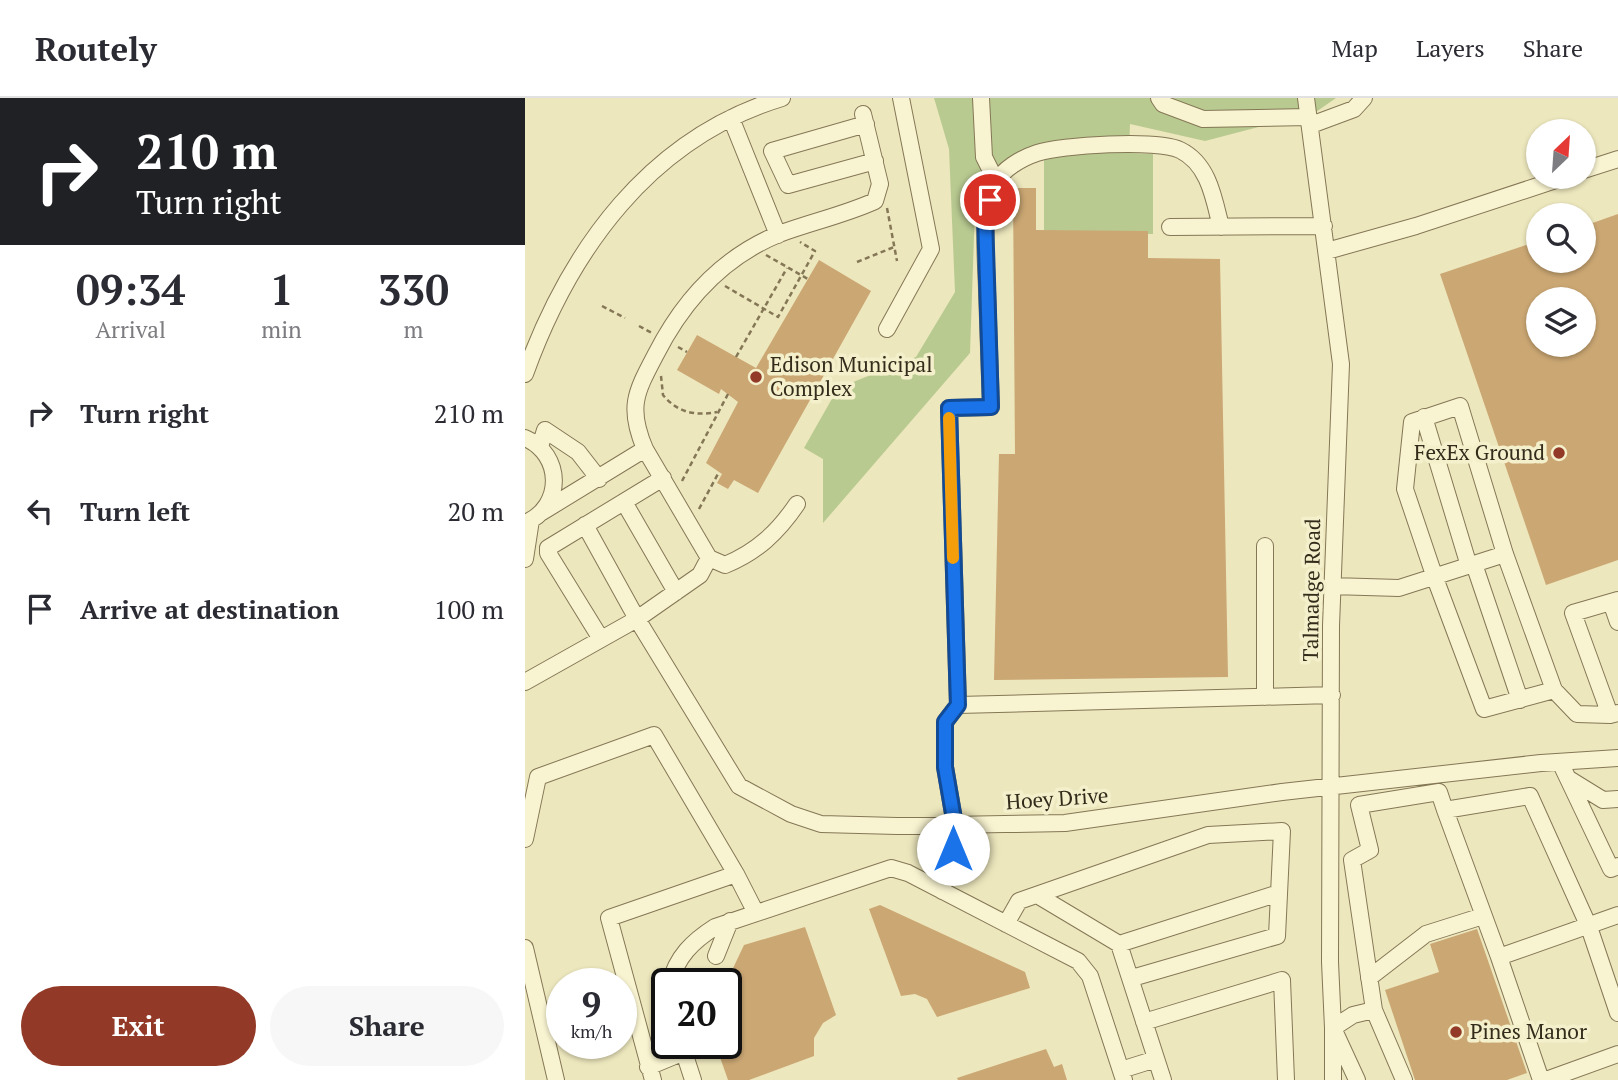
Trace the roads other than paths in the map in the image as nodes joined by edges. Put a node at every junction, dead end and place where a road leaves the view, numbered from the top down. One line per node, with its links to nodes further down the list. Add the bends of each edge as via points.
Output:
1 (782, 98): 7 (street)
2 (901, 98): 19 (street, via 930,249)
3 (982, 98): 12 (street, via 984,157)
4 (1159, 98): 8 (street, via 1163,104 1203,119)
5 (1306, 98): 8 (street, Talmadge Road)
6 (1364, 98): 8 (street, via 1354,109)
7 (731, 118): 17 (street); 20 (street, via 684,145 617,206 561,293)
8 (1310, 121): 14 (street, Talmadge Road)
9 (1618, 159): 11 (street)
10 (874, 161): 10 (street, via 865,119 772,151 788,184); 17 (street, via 880,184 875,201)
11 (1596, 166)
12 (996, 181): 16 (street, via 1018,161 1040,152 1157,144 1179,149 1194,160 1209,181); 48 (street, via 985,217 991,407 949,408)
13 (1529, 189): 18 (street)
14 (1324, 226): 16 (street); 18 (street, Talmadge Road)
15 (1170, 227): 16 (street)
16 (1221, 227)
17 (778, 235): 24 (street, via 702,284 667,332 635,405 635,426)
18 (1327, 251): 37 (street, Talmadge Road, via 1342,364)
19 (887, 329)
20 (525, 374)
21 (1425, 417): 32 (street, via 1460,406); 35 (street); 36 (street, via 1412,422 1405,489)
22 (525, 438): 23 (street)
23 (540, 447): 26 (street, via 545,430 578,452); 29 (street, via 555,477 551,500)
24 (645, 449): 25 (street); 26 (street)
25 (663, 478): 27 (street); 33 (street)
26 (599, 479): 29 (street)
27 (624, 502): 30 (street); 38 (street)
28 (797, 504): 33 (street, via 764,544 740,559 725,565)
29 (533, 518): 34 (street)
30 (585, 525): 40 (street, Hoey Drive); 42 (street, via 553,543 548,553)
31 (1265, 546): 46 (street)
32 (1505, 554): 35 (street); 44 (street)
33 (709, 558): 38 (street, via 700,575)
34 (525, 559)
35 (1472, 565): 36 (street); 47 (street)
36 (1435, 578): 37 (street, via 1399,588); 47 (street, via 1484,709)
37 (1332, 586): 45 (street, Talmadge Road)
38 (676, 592): 40 (street)
39 (1615, 601): 41 (street); 49 (street, via 1573,613)
40 (637, 619): 42 (street); 56 (street, Hoey Drive, via 739,786 779,809 821,824)
41 (1618, 622)
42 (601, 639): 43 (street)
43 (525, 682)
44 (1554, 690): 47 (street); 49 (street, via 1577,714)
45 (1332, 695): 46 (street); 53 (street, Talmadge Road)
46 (1265, 697): 48 (street)
47 (1520, 700)
48 (958, 705): 56 (street, via 945,722 945,767)
49 (1614, 714)
50 (1618, 758): 51 (street, Hoey Drive)
51 (1560, 762): 52 (street); 53 (street, Hoey Drive)
52 (1569, 779): 54 (street, via 1603,800); 58 (street, via 1611,869)
53 (1330, 787): 56 (street, Hoey Drive, via 1065,823); 79 (street, Talmadge Road)
54 (1618, 799)
55 (1445, 810): 65 (street); 68 (street, via 1530,796); 75 (street, via 1439,792 1359,805 1370,850 1352,860)
56 (955, 825): 60 (street)
57 (525, 839): 59 (street, via 538,777 654,735)
58 (1618, 866)
59 (736, 874): 63 (street); 84 (street, via 609,918)
60 (942, 891): 63 (street, via 891,868); 67 (street)
61 (1279, 893): 62 (street, via 1282,831 1208,835); 69 (street); 74 (street, via 1277,936)
62 (1037, 895): 67 (street, via 1019,901); 69 (street)
63 (756, 913): 66 (street)
64 (1618, 915): 68 (street)
65 (1483, 916): 72 (street); 75 (street, via 1426,934)
66 (730, 921): 71 (street); 73 (street, via 697,938)
67 (1006, 924): 85 (street, via 1084,968)
68 (1589, 927): 72 (street); 77 (street)
69 (1119, 944): 74 (street)
70 (525, 948): 86 (street)
71 (716, 956)
72 (1499, 957): 93 (street)
73 (676, 968)
74 (1132, 978): 78 (street)
75 (1369, 978): 76 (street)
76 (1374, 1010): 79 (street); 92 (street)
77 (1618, 1013)
78 (1144, 1022): 83 (street); 89 (street, via 1282,980)
79 (1333, 1028): 90 (street); 91 (street, Talmadge Road)
80 (1618, 1054): 93 (street)
81 (669, 1059): 84 (street)
82 (686, 1059): 87 (street)
83 (1156, 1059): 85 (street); 88 (street)
84 (651, 1073)
85 (1123, 1075)
86 (556, 1080)
87 (693, 1080)
88 (1163, 1080)
89 (1286, 1080)
90 (1333, 1080)
91 (1357, 1080)
92 (1404, 1080)
93 (1544, 1080)

